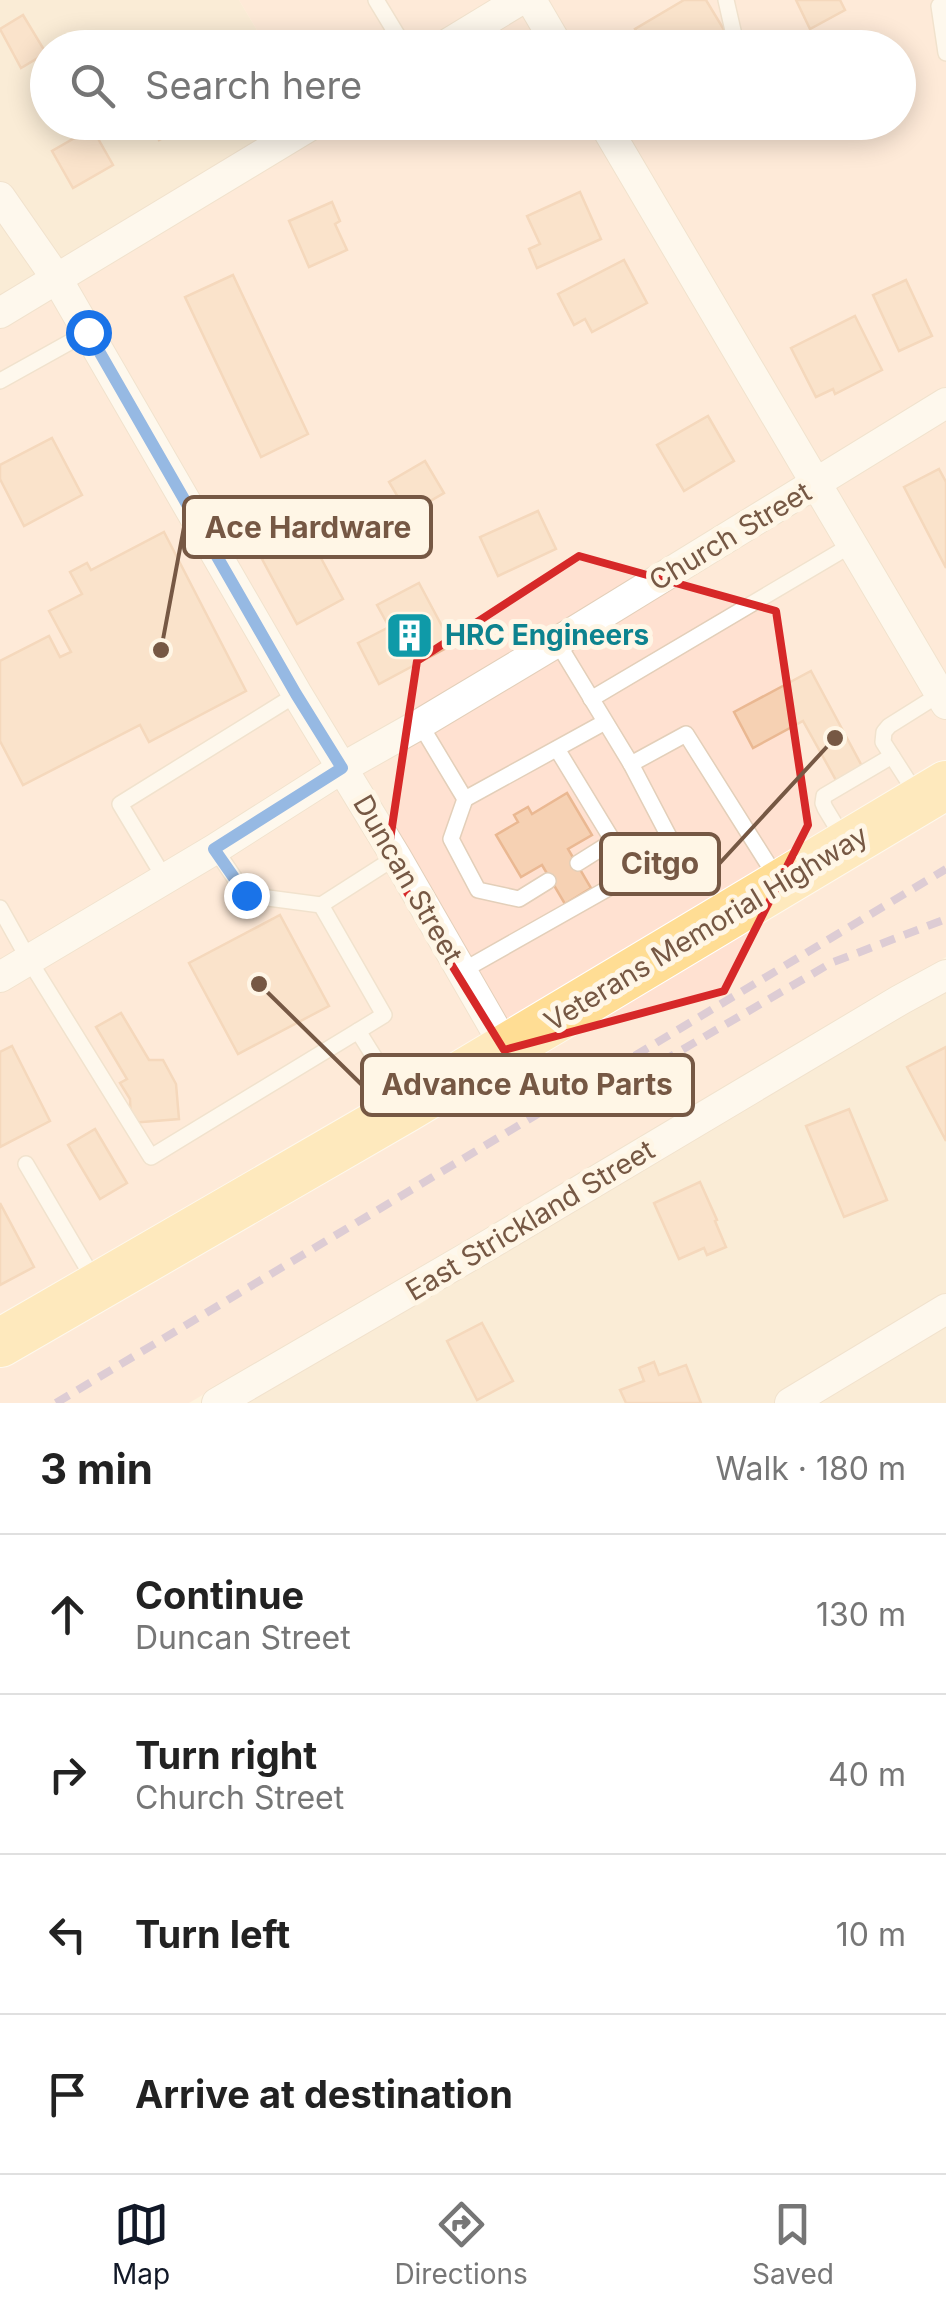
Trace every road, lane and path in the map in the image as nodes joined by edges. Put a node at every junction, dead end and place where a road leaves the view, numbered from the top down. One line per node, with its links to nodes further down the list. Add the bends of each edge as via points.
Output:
1 (376, 0): 6 (lane)
2 (520, 0): 7 (street)
3 (531, 0): 8 (street)
4 (726, 0): 9 (lane)
5 (940, 4): 10 (lane)
6 (394, 30)
7 (471, 30)
8 (548, 30)
9 (733, 30)
10 (946, 53)
11 (286, 140): 14 (street)
12 (624, 140): 19 (street)
13 (0, 197): 14 (street, Duncan Street)
14 (57, 279): 15 (street); 16 (street, Duncan Street)
15 (0, 313)
16 (88, 332): 17 (lane); 22 (street, Duncan Street)
17 (0, 381)
18 (946, 403): 19 (street, Church Street)
19 (816, 484): 20 (street); 21 (street, Church Street)
20 (853, 544): 23 (lane); 24 (street)
21 (556, 642): 23 (lane); 26 (street, Church Street)
22 (296, 694): 30 (street, Duncan Street); 37 (lane, via 120,804)
23 (591, 699): 25 (lane)
24 (943, 699): 28 (lane, via 884,732)
25 (606, 722): 27 (lane); 29 (lane)
26 (420, 724): 30 (street, Church Street); 32 (lane)
27 (556, 749): 32 (lane); 36 (lane, via 613,842)
28 (892, 756): 31 (lane); 33 (lane, via 824,796)
29 (630, 764): 39 (lane, via 686,734); 43 (lane, via 676,850)
30 (342, 768): 34 (street, Church Street); 35 (street, Duncan Street)
31 (933, 793): 33 (main road, Veterans Memorial Highway)
32 (466, 800): 38 (lane, via 451,839 478,890 519,898)
33 (847, 844): 39 (main road, Veterans Memorial Highway)
34 (214, 849): 37 (street, Church Street); 40 (lane, via 246,895)
35 (396, 856): 40 (lane); 43 (street, Duncan Street)
36 (578, 863)
37 (165, 879): 42 (street, Church Street)
38 (548, 881)
39 (781, 883): 47 (main road, Veterans Memorial Highway)
40 (320, 905): 46 (lane, via 384,1016)
41 (0, 908): 42 (lane)
42 (29, 960): 45 (street, Church Street); 46 (lane, via 151,1158)
43 (462, 972): 47 (street, Duncan Street)
44 (946, 975): 53 (street, East Strickland Street)
45 (0, 977)
46 (358, 1031): 48 (lane)
47 (506, 1048): 48 (main road, Veterans Memorial Highway)
48 (406, 1108): 50 (main road, Veterans Memorial Highway)
49 (26, 1164): 50 (lane)
50 (98, 1286): 52 (main road, Veterans Memorial Highway)
51 (946, 1309): 54 (street)
52 (0, 1343)
53 (217, 1403)
54 (790, 1403)

